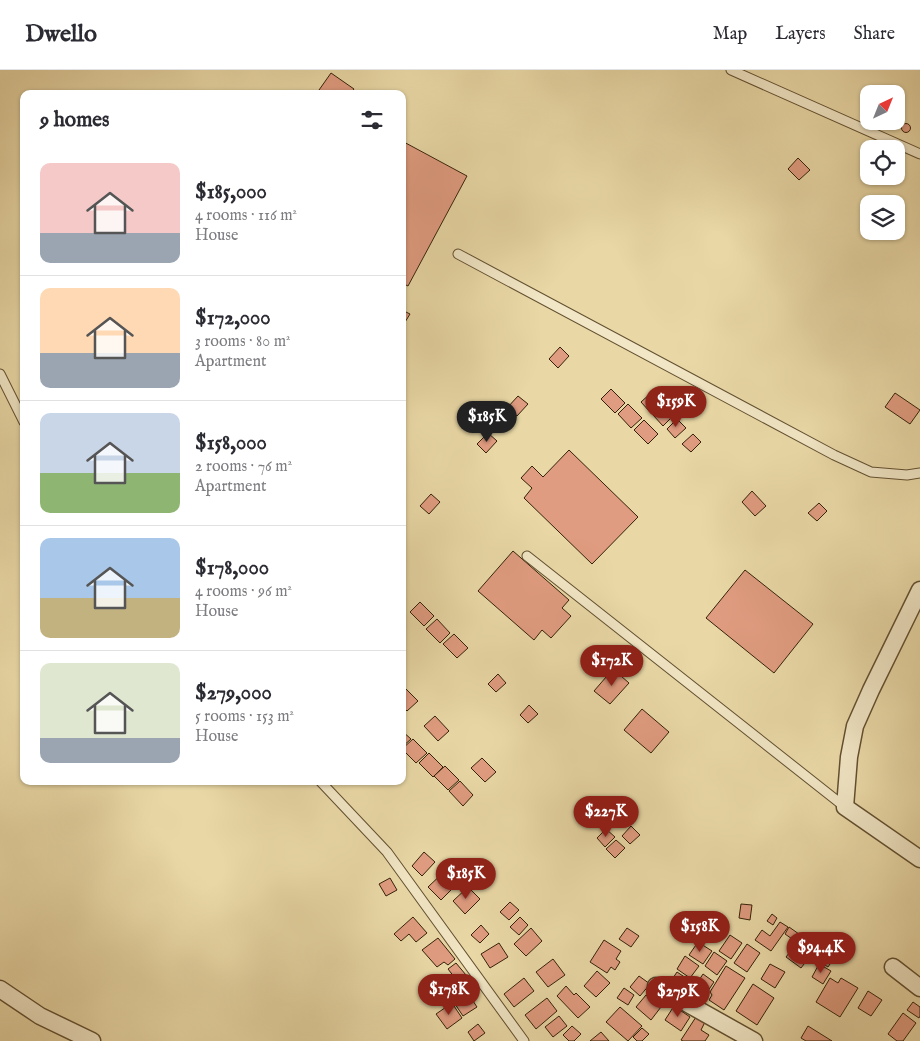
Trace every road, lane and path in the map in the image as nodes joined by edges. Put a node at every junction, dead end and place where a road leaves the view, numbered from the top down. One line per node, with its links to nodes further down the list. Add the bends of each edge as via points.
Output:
1 (731, 70): 2 (lane)
2 (920, 154)
3 (458, 254): 6 (lane, via 834,455 871,472)
4 (0, 374): 5 (lane)
5 (20, 414)
6 (920, 472)
7 (526, 556): 10 (lane)
8 (920, 590): 10 (street, via 856,726 849,757)
9 (324, 785): 17 (lane, via 387,852)
10 (845, 807): 11 (street)
11 (920, 859)
12 (893, 967): 14 (street)
13 (656, 986): 18 (street)
14 (920, 988)
15 (0, 989): 16 (street, via 40,1016)
16 (92, 1041)
17 (524, 1041)
18 (754, 1041)

